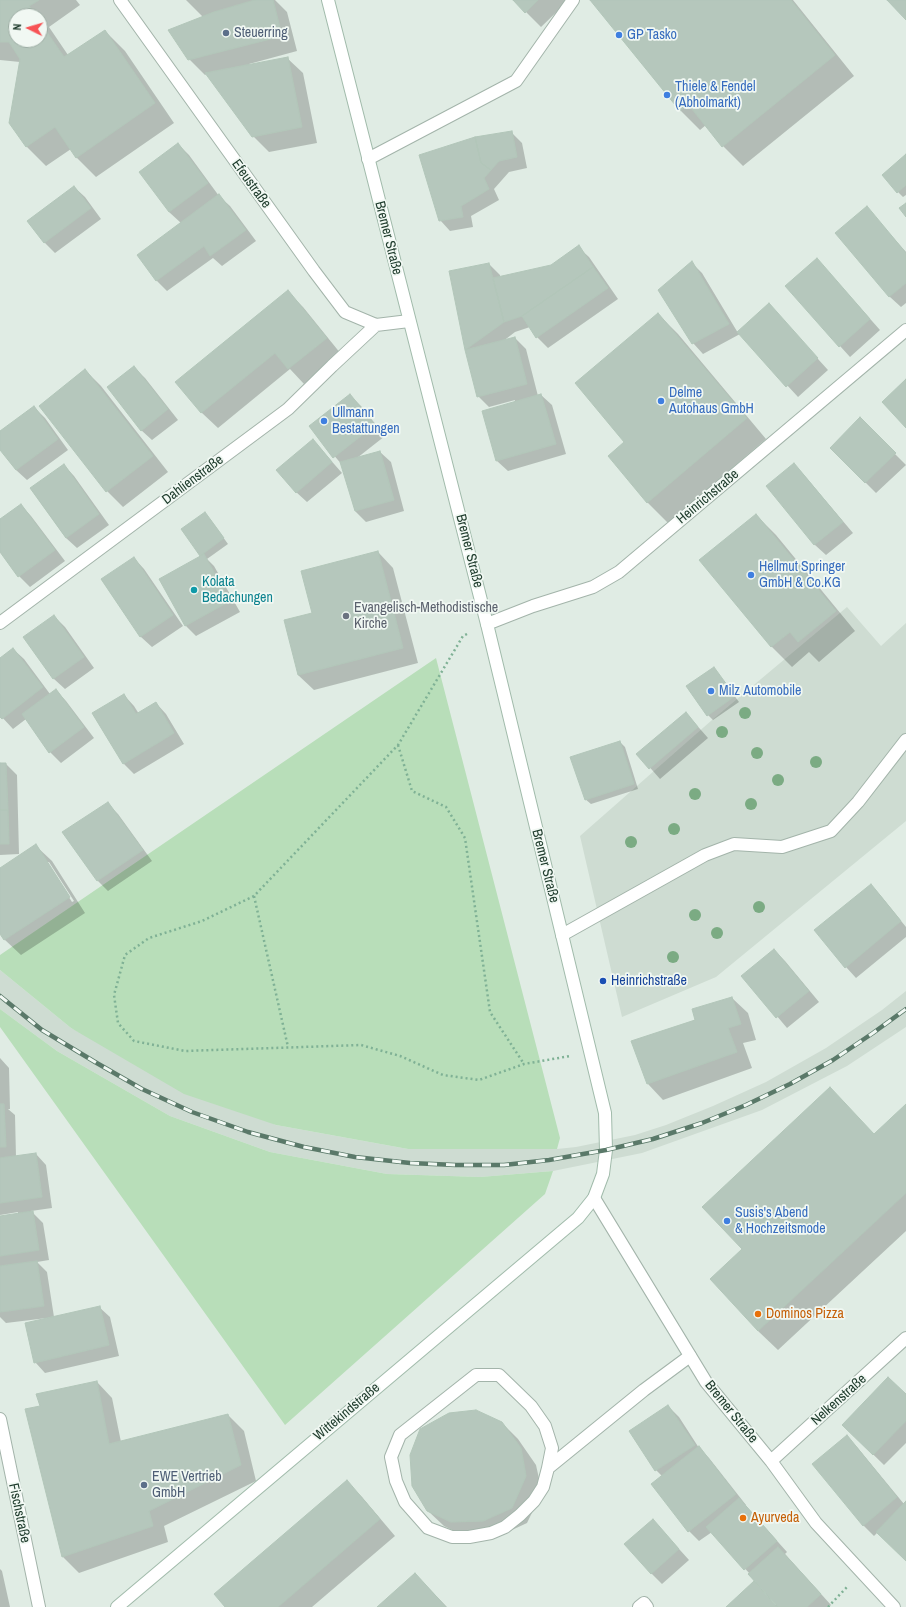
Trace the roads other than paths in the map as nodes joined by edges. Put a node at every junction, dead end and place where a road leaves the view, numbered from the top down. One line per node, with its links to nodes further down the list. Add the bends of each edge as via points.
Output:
1 (120, 0): 6 (street, Efeustraße, via 345,312)
2 (328, 0): 4 (street, Bremer Straße)
3 (573, 0): 4 (street, via 516,81)
4 (368, 159): 5 (street, Bremer Straße)
5 (409, 321): 6 (street, Efeustraße); 9 (street, Bremer Straße)
6 (376, 325): 8 (street, Dahlienstraße, via 288,408)
7 (906, 330): 9 (street, Heinrichstraße, via 619,572 593,587)
8 (0, 623)
9 (487, 624): 11 (street, Bremer Straße)
10 (906, 740): 11 (street, via 858,802 831,831 782,847 734,844 705,855)
11 (562, 935): 12 (street, Bremer Straße, via 605,1113 606,1150 603,1174)
12 (594, 1198): 13 (street, Bremer Straße); 15 (street, Bremer Straße)
13 (578, 1218): 20 (street, Wittekindstraße)
14 (906, 1338): 17 (street, Nelkenstraße)
15 (690, 1356): 17 (street, Bremer Straße, via 706,1382); 18 (street)
16 (0, 1419): 19 (street, Fischstraße)
17 (771, 1461): 23 (street, Bremer Straße, via 816,1523)
18 (548, 1468): 18 (street, via 543,1487 534,1501 505,1526 469,1537 452,1537 428,1528 405,1502 396,1481 391,1457 400,1435 476,1375 499,1375 532,1406 545,1426 552,1448)
19 (39, 1607)
20 (117, 1607)
21 (639, 1607): 22 (street, via 644,1603)
22 (647, 1607)
23 (894, 1607)

